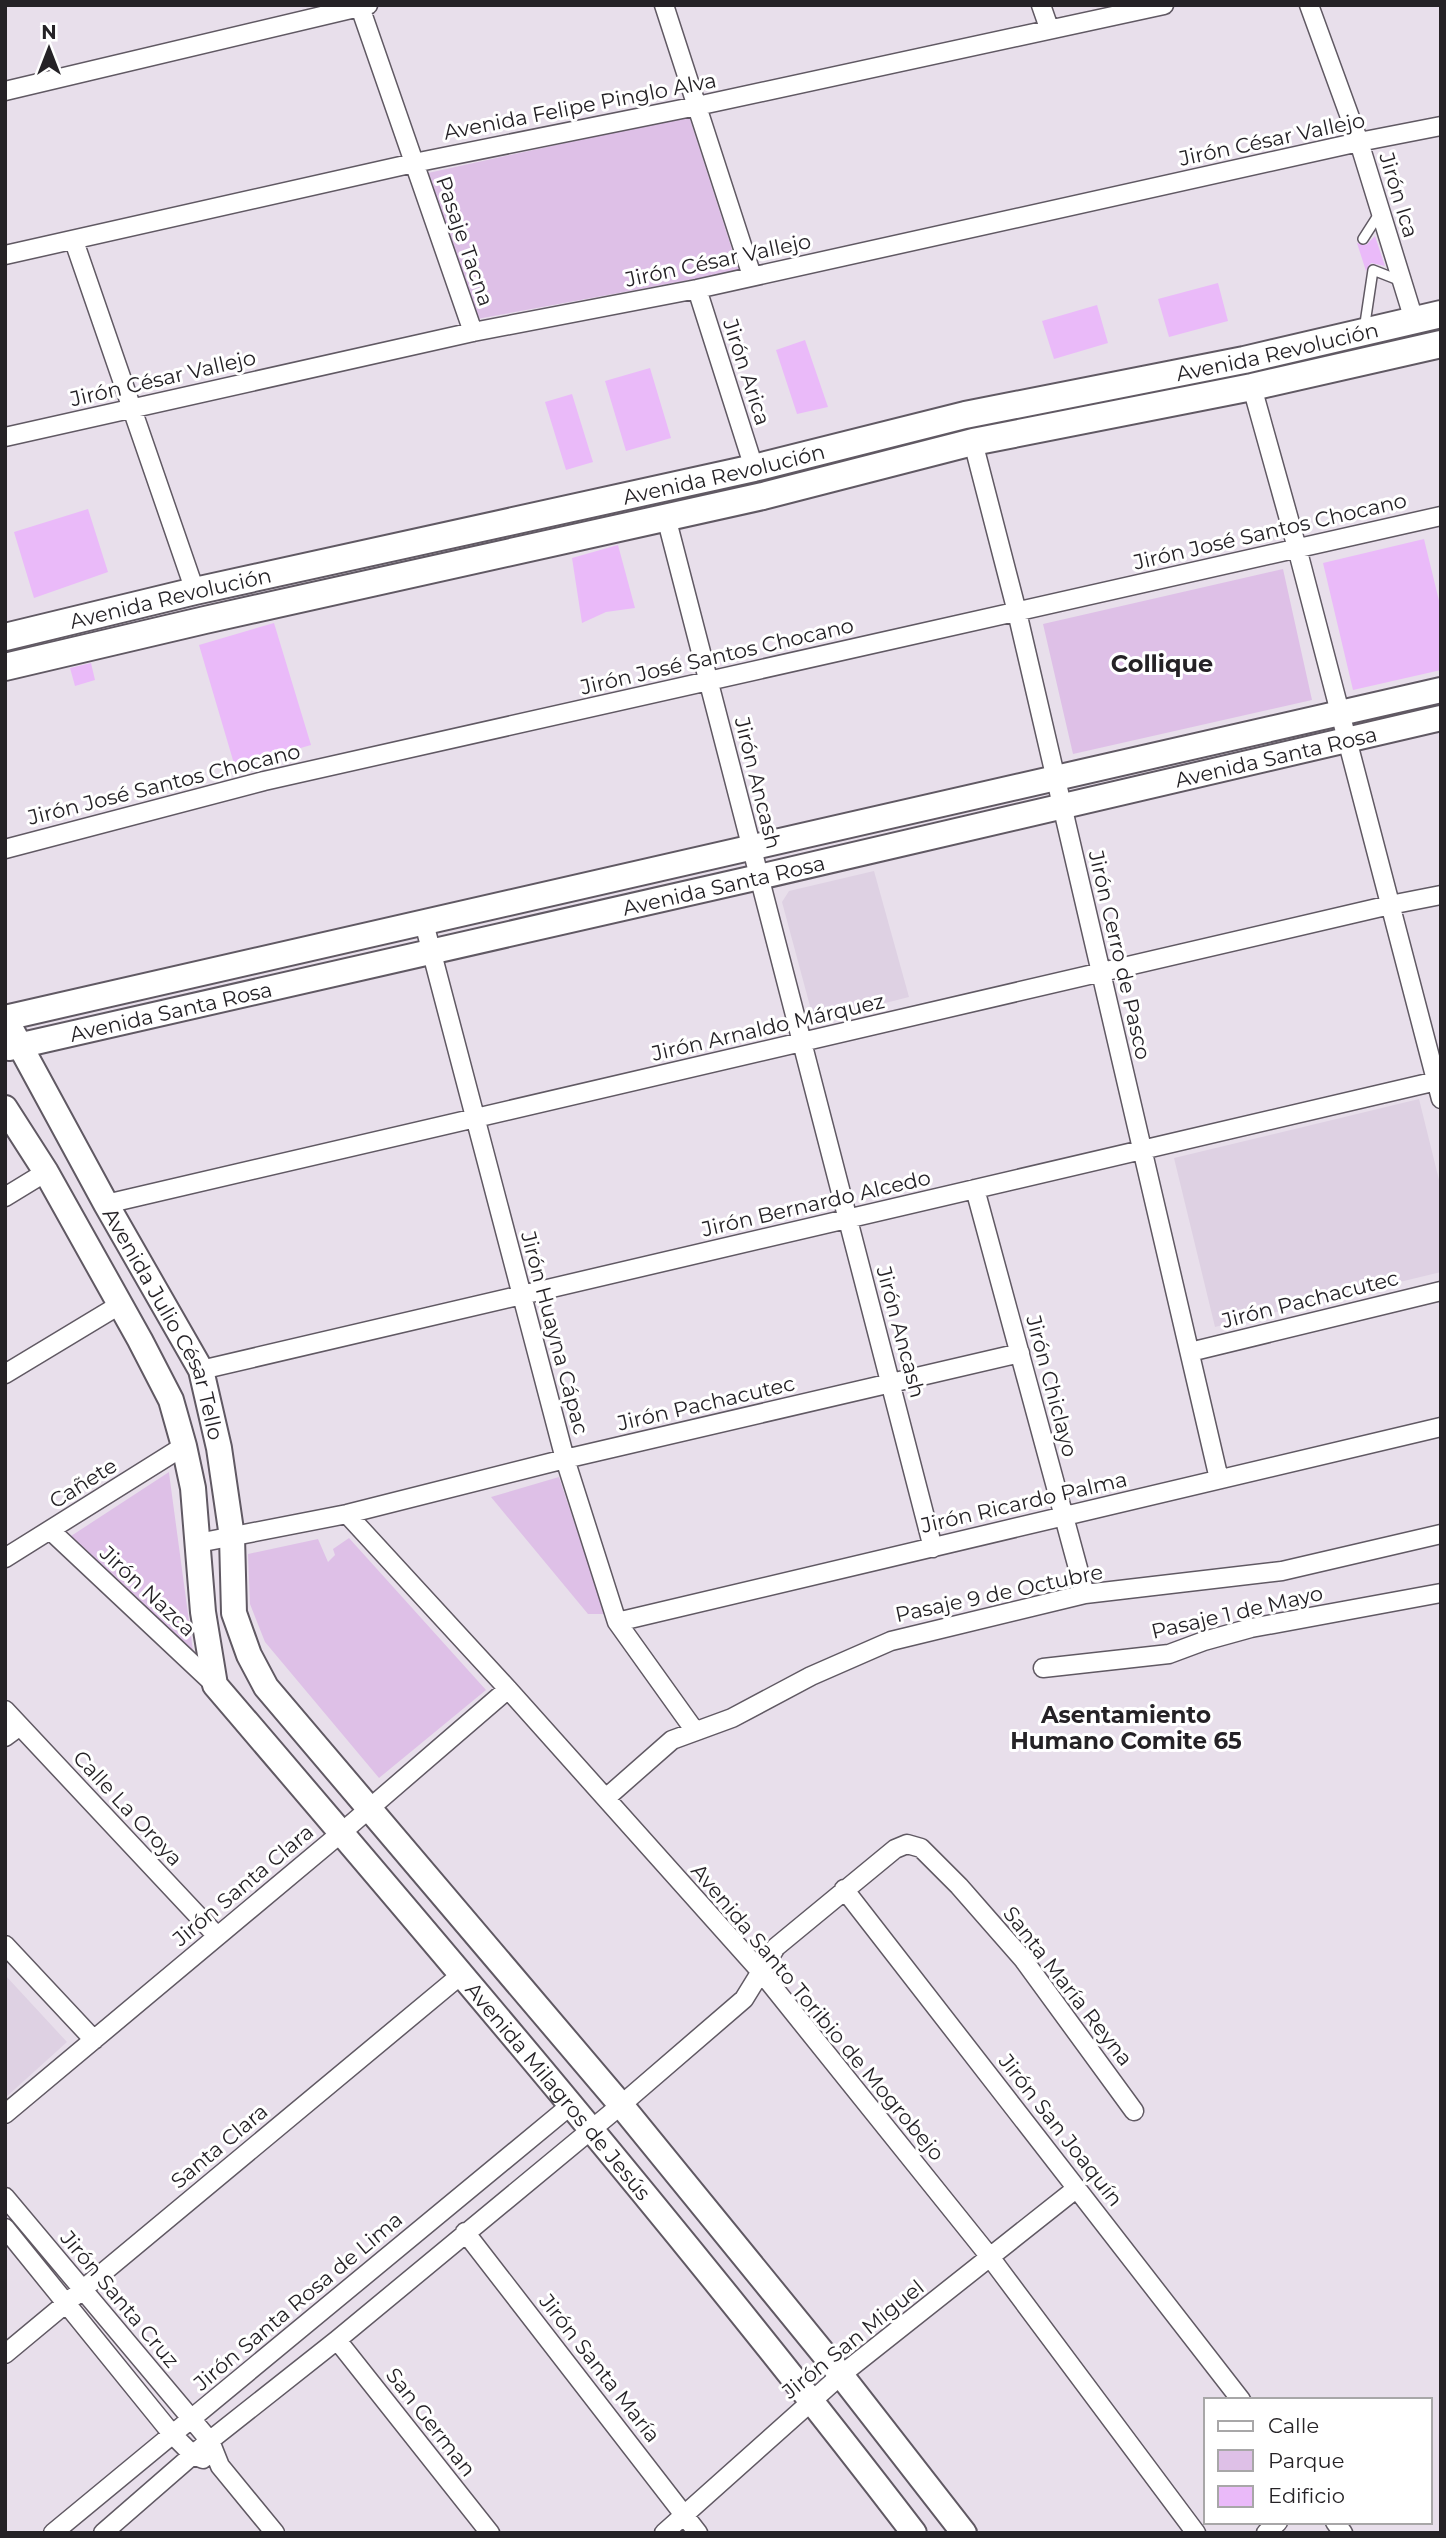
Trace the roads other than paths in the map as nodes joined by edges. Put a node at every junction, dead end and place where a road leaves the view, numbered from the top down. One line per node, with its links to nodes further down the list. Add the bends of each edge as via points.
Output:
1 (664, 5): 8 (street)
2 (1041, 5): 6 (street)
3 (1164, 5): 6 (street, Avenida Felipe Pinglo Alva)
4 (1309, 5): 10 (street, Jirón Ica)
5 (364, 6): 7 (street); 11 (street, Pasaje Tacna)
6 (1049, 28): 8 (street, Avenida Felipe Pinglo Alva)
7 (5, 91)
8 (696, 106): 11 (street, Avenida Felipe Pinglo Alva); 16 (street)
9 (1441, 127): 10 (street, Jirón César Vallejo)
10 (1359, 142): 12 (street, Jirón Ica); 16 (street, Jirón César Vallejo)
11 (414, 163): 14 (street, Avenida Felipe Pinglo Alva); 21 (street, Pasaje Tacna)
12 (1380, 213): 13 (lane); 17 (street, Jirón Ica)
13 (1363, 239)
14 (74, 242): 15 (street, Avenida Felipe Pinglo Alva); 25 (street)
15 (5, 255)
16 (752, 276): 18 (street, Jirón César Vallejo)
17 (1402, 281): 20 (street, Jirón Ica); 22 (lane, via 1373,270)
18 (697, 289): 21 (street, Jirón César Vallejo); 28 (street, Jirón Arica)
19 (1441, 314): 20 (main road, Avenida Revolución)
20 (1414, 320): 22 (main road, Avenida Revolución)
21 (473, 332): 25 (street, Jirón César Vallejo)
22 (1364, 332): 28 (main road, Avenida Revolución, via 965,415)
23 (1441, 344): 24 (main road, Avenida Revolución)
24 (1252, 387): 27 (main road, Avenida Revolución); 31 (street)
25 (132, 408): 26 (street, Jirón César Vallejo); 32 (street)
26 (5, 437)
27 (973, 442): 30 (main road, Avenida Revolución); 33 (street, Jirón Cerro de Pasco)
28 (754, 468): 32 (main road, Avenida Revolución)
29 (1441, 516): 31 (street, Jirón José Santos Chocano)
30 (666, 517): 35 (main road, Avenida Revolución); 36 (street, Jirón Ancash)
31 (1297, 548): 33 (street, Jirón José Santos Chocano); 38 (street)
32 (195, 591): 34 (main road, Avenida Revolución)
33 (1017, 612): 36 (street, Jirón José Santos Chocano); 41 (street, Jirón Cerro de Pasco)
34 (5, 638)
35 (5, 667)
36 (709, 681): 43 (street, Jirón Ancash); 44 (street, Jirón José Santos Chocano, via 264,780)
37 (1441, 690): 38 (street, Avenida Santa Rosa)
38 (1340, 714): 40 (street); 41 (street, Avenida Santa Rosa)
39 (1441, 718): 40 (street, Avenida Santa Rosa)
40 (1348, 741): 42 (street, Avenida Santa Rosa); 47 (street)
41 (1056, 779): 42 (street, Jirón Cerro de Pasco); 43 (street, Avenida Santa Rosa)
42 (1062, 807): 45 (street, Avenida Santa Rosa); 50 (street, Jirón Cerro de Pasco)
43 (751, 846): 45 (street, Jirón Ancash); 48 (street, Avenida Santa Rosa)
44 (5, 849)
45 (759, 877): 49 (street, Avenida Santa Rosa); 52 (street, Jirón Ancash)
46 (1441, 895): 47 (street, Jirón Arnaldo Márquez)
47 (1390, 905): 50 (street, Jirón Arnaldo Márquez); 54 (street)
48 (424, 923): 49 (street, Jirón Huayna Cápac); 51 (street, Avenida Santa Rosa)
49 (433, 952): 53 (street, Avenida Santa Rosa); 56 (street, Jirón Huayna Cápac)
50 (1101, 972): 52 (street, Jirón Arnaldo Márquez); 57 (street, Jirón Cerro de Pasco)
51 (5, 1018): 53 (street, Avenida Julio César Tello)
52 (802, 1042): 56 (street, Jirón Arnaldo Márquez); 62 (street, Jirón Ancash)
53 (14, 1047): 61 (street, Avenida Julio César Tello)
54 (1439, 1087): 57 (street, Jirón Bernardo Alcedo)
55 (5, 1108): 58 (street, Avenida Julio César Tello)
56 (475, 1118): 61 (street, Jirón Arnaldo Márquez); 64 (street, Jirón Huayna Cápac)
57 (1142, 1150): 59 (street, Jirón Bernardo Alcedo); 66 (street, Jirón Cerro de Pasco)
58 (46, 1172): 60 (street); 65 (street, Avenida Julio César Tello)
59 (975, 1189): 62 (street, Jirón Bernardo Alcedo); 67 (street, Jirón Chiclayo)
60 (5, 1197)
61 (106, 1204): 68 (street, Avenida Julio César Tello)
62 (848, 1219): 64 (street, Jirón Bernardo Alcedo); 70 (street, Jirón Ancash)
63 (1441, 1291): 66 (street, Jirón Pachacutec)
64 (521, 1295): 68 (street, Jirón Bernardo Alcedo); 73 (street, Jirón Huayna Cápac)
65 (121, 1304): 69 (street); 72 (street, Avenida Julio César Tello, via 171,1399)
66 (1190, 1352): 74 (street, Jirón Cerro de Pasco)
67 (1020, 1353): 70 (street, Jirón Pachacutec); 76 (street, Jirón Chiclayo)
68 (201, 1370): 79 (street, Avenida Julio César Tello)
69 (5, 1374)
70 (891, 1383): 73 (street, Jirón Pachacutec); 81 (street, Jirón Ancash)
71 (1441, 1427): 74 (street, Jirón Ricardo Palma)
72 (184, 1446): 77 (street, Cañete); 80 (street, Avenida Julio César Tello)
73 (565, 1459): 75 (street, Jirón Pachacutec); 85 (street, Jirón Huayna Cápac)
74 (1219, 1479): 76 (street, Jirón Ricardo Palma)
75 (347, 1514): 79 (street, Jirón Pachacutec); 90 (street, Avenida Santo Toribio de Mogrobejo)
76 (1064, 1516): 81 (street, Jirón Ricardo Palma); 84 (street, Jirón Chiclayo)
77 (50, 1530): 82 (street, Cañete); 89 (street, Jirón Nazca)
78 (1441, 1534): 84 (street, Pasaje 9 de Octubre, via 1282,1572)
79 (232, 1537): 80 (street, Jirón Pachacutec); 87 (street, Avenida Julio César Tello, via 234,1613)
80 (198, 1543): 86 (street, Avenida Julio César Tello)
81 (933, 1548): 85 (street, Jirón Ricardo Palma)
82 (5, 1558)
83 (1441, 1593): 88 (street, Pasaje 1 de Mayo, via 1251,1628 1169,1654)
84 (1086, 1594): 93 (street, Pasaje 9 de Octubre, via 891,1641 732,1718)
85 (617, 1622): 93 (street, Jirón Huayna Cápac)
86 (208, 1650): 89 (street, Avenida Milagros de Jesús)
87 (249, 1655): 96 (street, Avenida Milagros de Jesús, via 266,1687)
88 (1043, 1668)
89 (215, 1685): 97 (street, Avenida Milagros de Jesús)
90 (508, 1689): 95 (street, Avenida Santo Toribio de Mogrobejo); 96 (street, Jirón Santa Clara)
91 (5, 1710): 92 (street, Calle La Oroya)
92 (20, 1726): 94 (street); 99 (street, Calle La Oroya)
93 (695, 1731): 95 (street, Pasaje 9 de Octubre, via 672,1740)
94 (5, 1737)
95 (606, 1798): 101 (street, Avenida Santo Toribio de Mogrobejo)
96 (368, 1808): 97 (street, Jirón Santa Clara); 105 (street, Avenida Milagros de Jesús)
97 (341, 1833): 99 (street, Jirón Santa Clara); 102 (street, Avenida Milagros de Jesús)
98 (844, 1889): 101 (street, Santa María Reyna, via 776,1947); 106 (street, Santa María Reyna, via 895,1849 907,1844 921,1848 1023,1959); 109 (street, Jirón San Joaquín)
99 (217, 1937): 103 (street, Jirón Santa Clara)
100 (5, 1945): 103 (street)
101 (761, 1972): 105 (street, Santa María Reyna, via 744,1999); 113 (street, Avenida Santo Toribio de Mogrobejo)
102 (462, 1974): 104 (street, Avenida Milagros de Jesús); 114 (street, Santa Clara)
103 (94, 2040): 107 (street, Jirón Santa Clara)
104 (571, 2105): 108 (street, Avenida Milagros de Jesús); 121 (street, Jirón Santa Rosa de Lima)
105 (621, 2105): 108 (street, Santa María Reyna); 118 (street, Avenida Milagros de Jesús)
106 (1134, 2111)
107 (5, 2114)
108 (591, 2129): 112 (street); 120 (street, Avenida Milagros de Jesús)
109 (1077, 2188): 113 (street, Jirón San Miguel); 119 (street, Jirón San Joaquín)
110 (5, 2197): 114 (street, Jirón Santa Cruz)
111 (5, 2228): 115 (street, Jirón Santa Cruz)
112 (466, 2232): 116 (street); 126 (street, Jirón Santa María)
113 (990, 2258): 118 (street, Jirón San Miguel); 135 (street, Avenida Santo Toribio de Mogrobejo)
114 (82, 2290): 115 (street, Santa Clara); 121 (street, Jirón Santa Cruz)
115 (66, 2303): 117 (street, Santa Clara); 122 (street, Jirón Santa Cruz)
116 (337, 2340): 123 (street); 130 (street, San German)
117 (5, 2354)
118 (841, 2375): 120 (street, Jirón San Miguel); 134 (street, Avenida Milagros de Jesús)
119 (1239, 2398)
120 (811, 2399): 126 (street, Jirón San Miguel); 133 (street, Avenida Milagros de Jesús)
121 (191, 2420): 122 (street, Jirón Santa Rosa de Lima); 123 (street, Jirón Santa Cruz)
122 (172, 2434): 124 (street, Jirón Santa Cruz); 127 (street, Jirón Santa Rosa de Lima)
123 (210, 2441): 124 (street); 125 (street, Jirón Santa Cruz)
124 (193, 2455): 125 (street, Jirón Santa Cruz); 128 (street)
125 (219, 2466): 129 (street, Jirón Santa Cruz)
126 (685, 2515): 131 (street, Jirón San Miguel); 132 (street, Jirón Santa María)
127 (54, 2533)
128 (103, 2533)
129 (275, 2533)
130 (490, 2533)
131 (664, 2533)
132 (698, 2533)
133 (914, 2533)
134 (964, 2533)
135 (1196, 2533)

